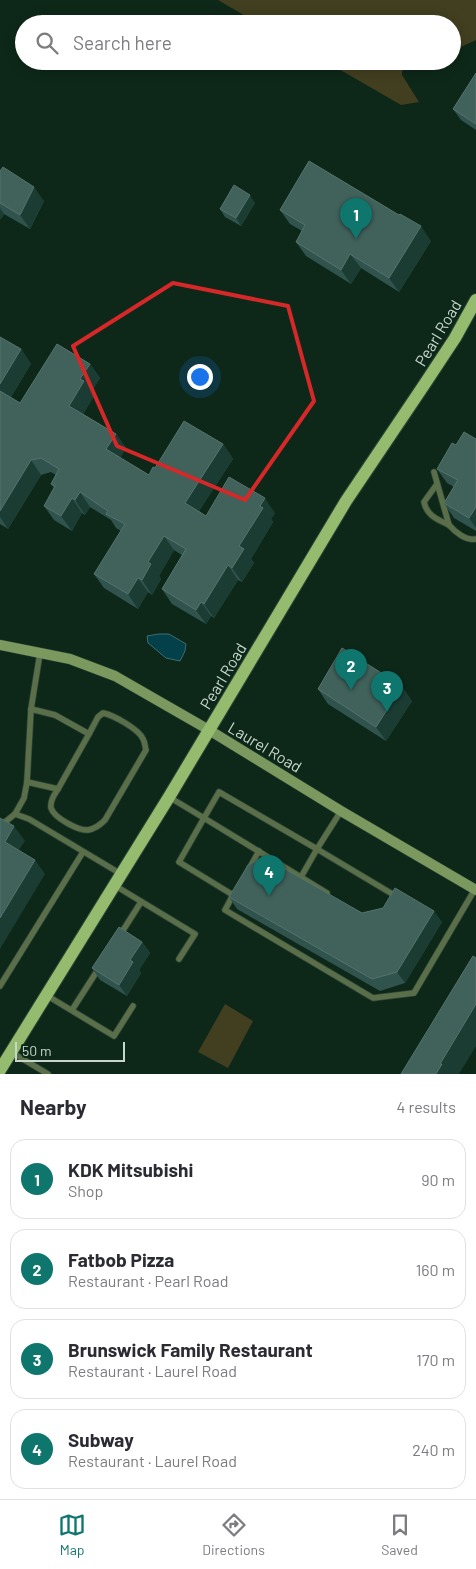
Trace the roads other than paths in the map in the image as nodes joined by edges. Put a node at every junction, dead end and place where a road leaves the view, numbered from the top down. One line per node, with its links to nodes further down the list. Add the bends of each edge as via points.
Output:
1 (476, 300): 9 (main road, Pearl Road, via 455,338 346,501)
2 (434, 472): 3 (lane)
3 (437, 484): 4 (lane); 4 (lane, via 424,502 426,509 433,518)
4 (449, 524): 5 (lane, via 464,537)
5 (476, 539)
6 (0, 645): 7 (street, Laurel Road)
7 (40, 653): 8 (lane); 9 (street, Laurel Road, via 70,659 115,676)
8 (31, 709): 10 (lane, via 55,715); 11 (lane)
9 (209, 730): 13 (main road, Pearl Road); 14 (street, Laurel Road)
10 (89, 734): 12 (lane); 12 (lane, via 98,717 103,713 109,714 138,732 146,750 105,820 95,828 86,830 74,826 54,814 52,800)
11 (27, 782): 12 (lane); 15 (lane)
12 (58, 790)
13 (168, 797): 16 (lane); 22 (main road, Pearl Road)
14 (341, 811): 18 (lane); 26 (street, Laurel Road)
15 (16, 814): 17 (lane); 19 (lane)
16 (204, 818): 18 (lane, via 219,792); 20 (lane); 27 (lane, via 179,862)
17 (0, 826)
18 (318, 849): 23 (lane); 30 (lane, via 394,895)
19 (83, 852): 22 (lane); 34 (lane)
20 (259, 852): 21 (lane); 23 (lane)
21 (246, 873)
22 (121, 874): 24 (main road, Pearl Road)
23 (301, 877): 28 (lane)
24 (114, 885): 29 (lane); 35 (main road, Pearl Road)
25 (238, 888): 27 (lane)
26 (475, 890): 27 (lane, via 414,993 373,998 225,910)
27 (233, 895)
28 (333, 897)
29 (141, 902): 31 (lane); 32 (lane, via 194,934)
30 (390, 903)
31 (115, 944)
32 (179, 959)
33 (104, 960): 37 (lane)
34 (0, 986)
35 (46, 995): 37 (lane); 38 (main road, Pearl Road)
36 (133, 1006): 37 (lane, via 114,1036)
37 (72, 1010)
38 (11, 1052): 39 (main road, Pearl Road); 40 (lane)
39 (0, 1070)
40 (47, 1074)

